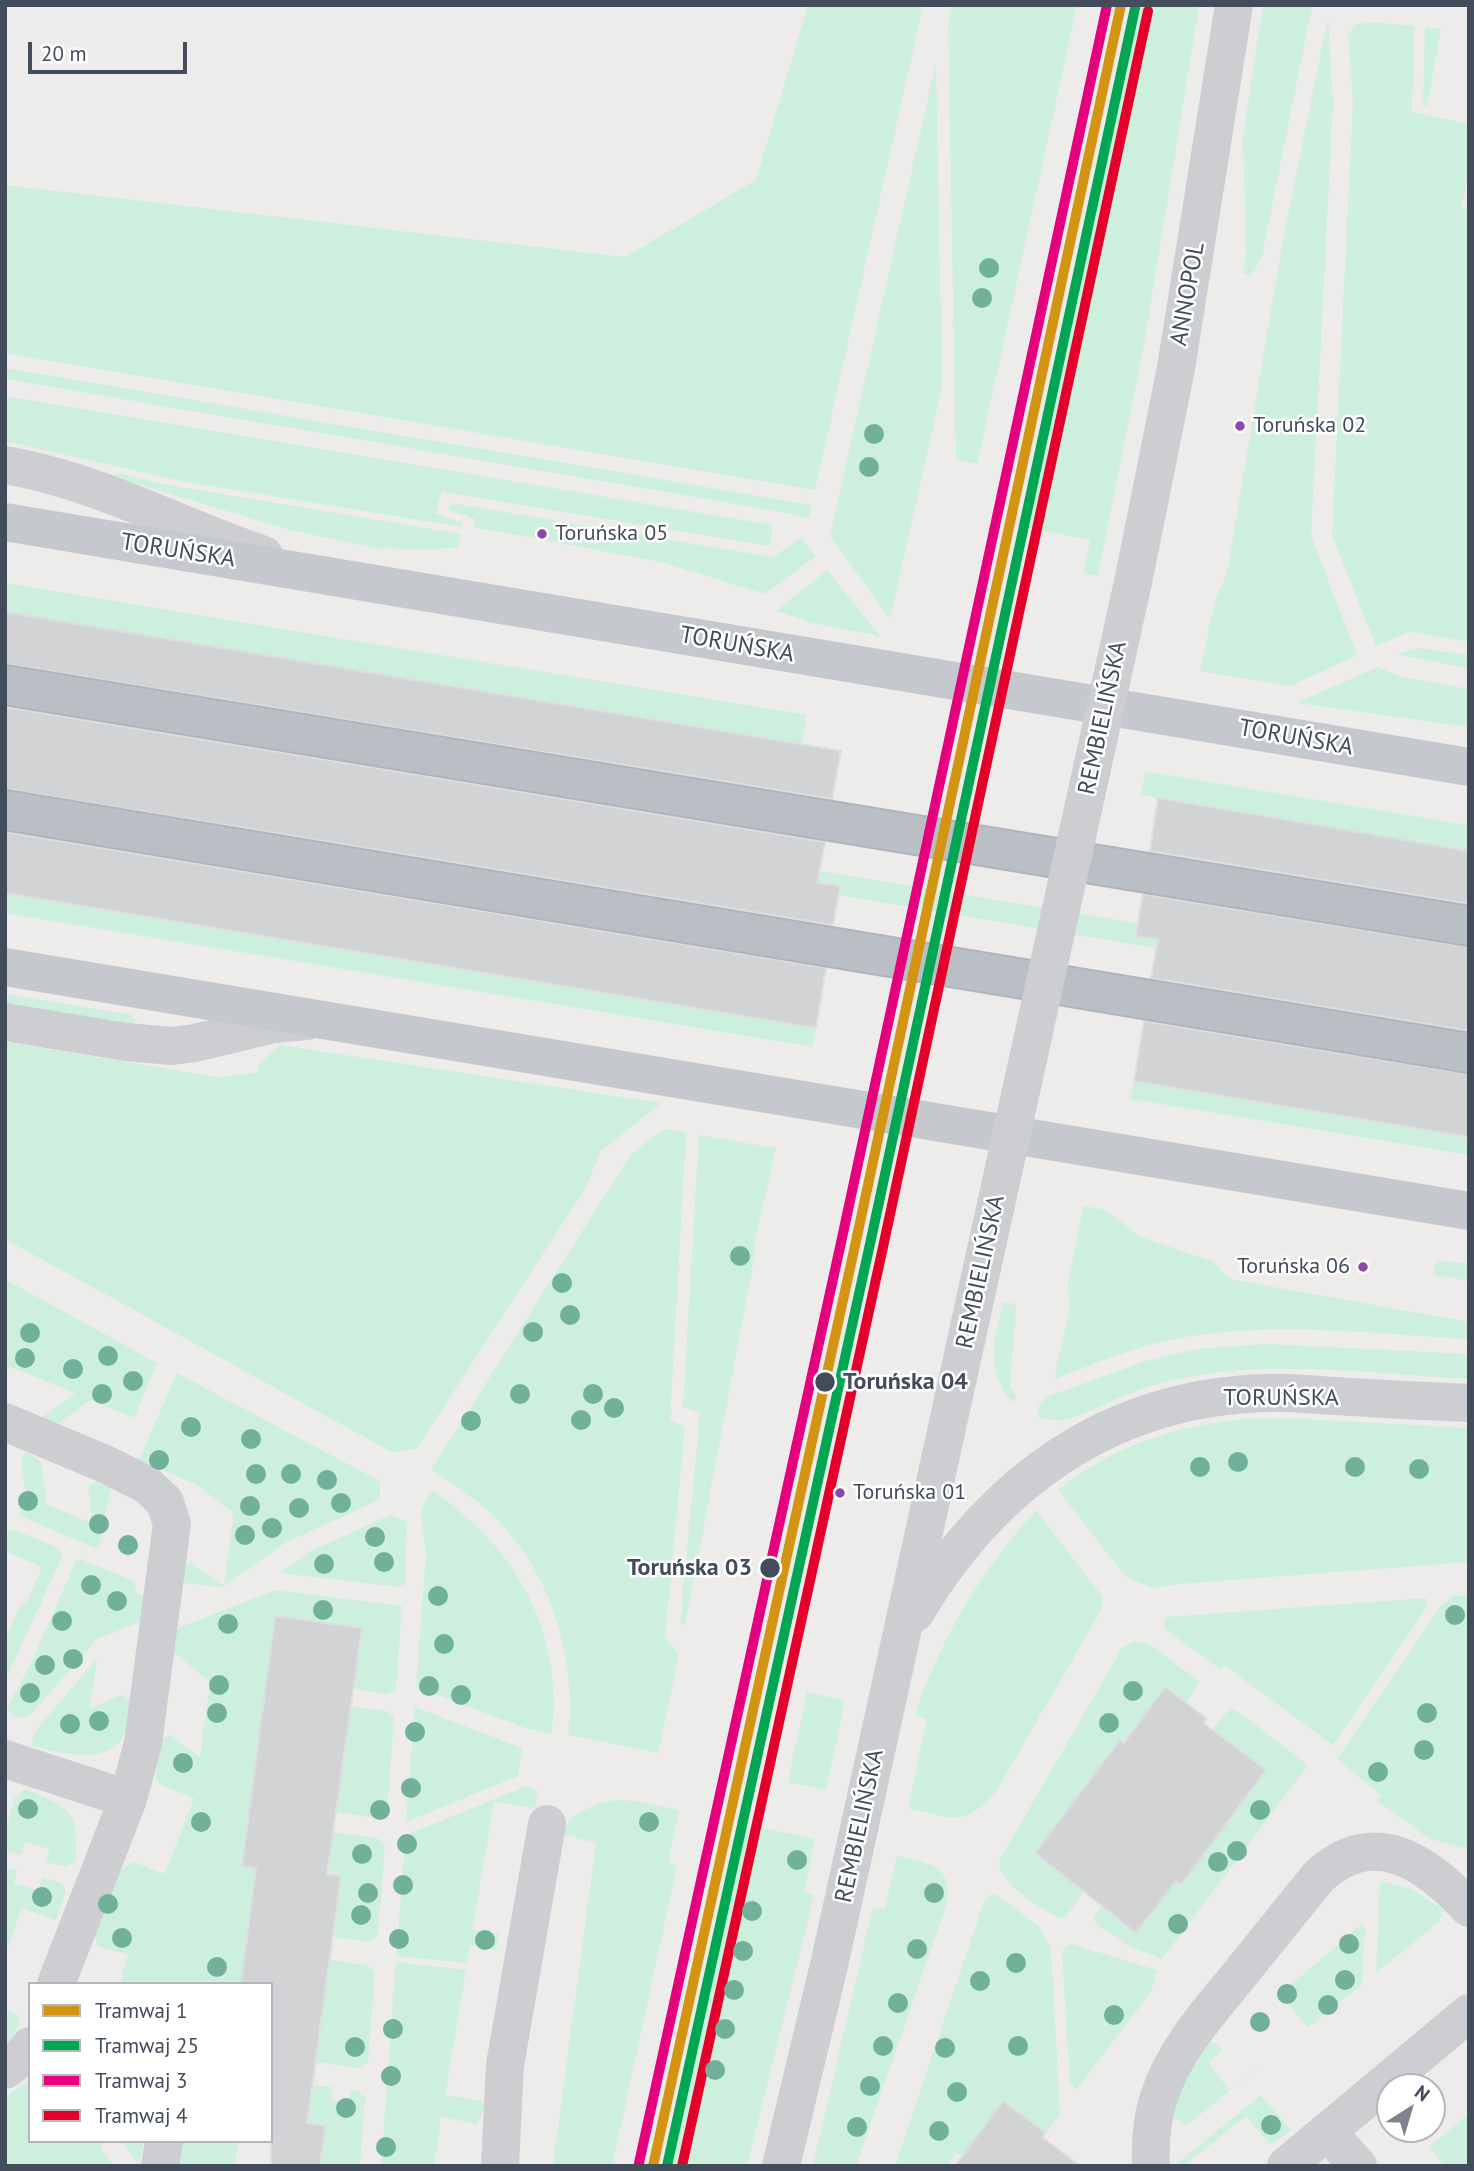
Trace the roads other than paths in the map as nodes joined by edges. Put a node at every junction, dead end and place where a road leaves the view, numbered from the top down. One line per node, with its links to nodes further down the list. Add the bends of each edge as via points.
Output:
1 (1234, 5): 5 (street, ANNOPOL, via 1178,354)
2 (5, 465): 4 (street, via 71,480 233,545)
3 (5, 522): 4 (main road, TORUŃSKA)
4 (357, 581): 7 (main road, TORUŃSKA)
5 (1133, 582): 17 (street, REMBIELIŃSKA, bridge)
6 (5, 685): 9 (highway)
7 (1469, 767)
8 (5, 810): 13 (highway)
9 (1469, 926)
10 (5, 967): 11 (main road)
11 (337, 1022): 12 (street, via 273,1024 172,1045); 14 (main road)
12 (5, 1023)
13 (1469, 1053)
14 (1469, 1211)
15 (1469, 1404): 17 (street, TORUŃSKA, via 1269,1393 1199,1399 1133,1417 1058,1456 986,1518 946,1565)
16 (5, 1422): 19 (street, via 135,1478 157,1493 170,1513 172,1539 147,1712)
17 (900, 1643): 30 (street, REMBIELIŃSKA)
18 (5, 1759): 19 (street)
19 (128, 1798): 22 (street)
20 (547, 1824): 29 (street, via 505,2065)
21 (1469, 1909): 31 (street, via 1437,1876 1406,1858 1375,1851 1332,1864 1179,2055 1154,2113)
22 (57, 1982)
23 (1469, 2013): 26 (street)
24 (28, 2048): 25 (street)
25 (5, 2070)
26 (1327, 2131): 32 (street); 33 (street)
27 (164, 2143): 28 (street)
28 (160, 2166)
29 (500, 2166)
30 (780, 2166)
31 (1151, 2166)
32 (1286, 2166)
33 (1358, 2166)

